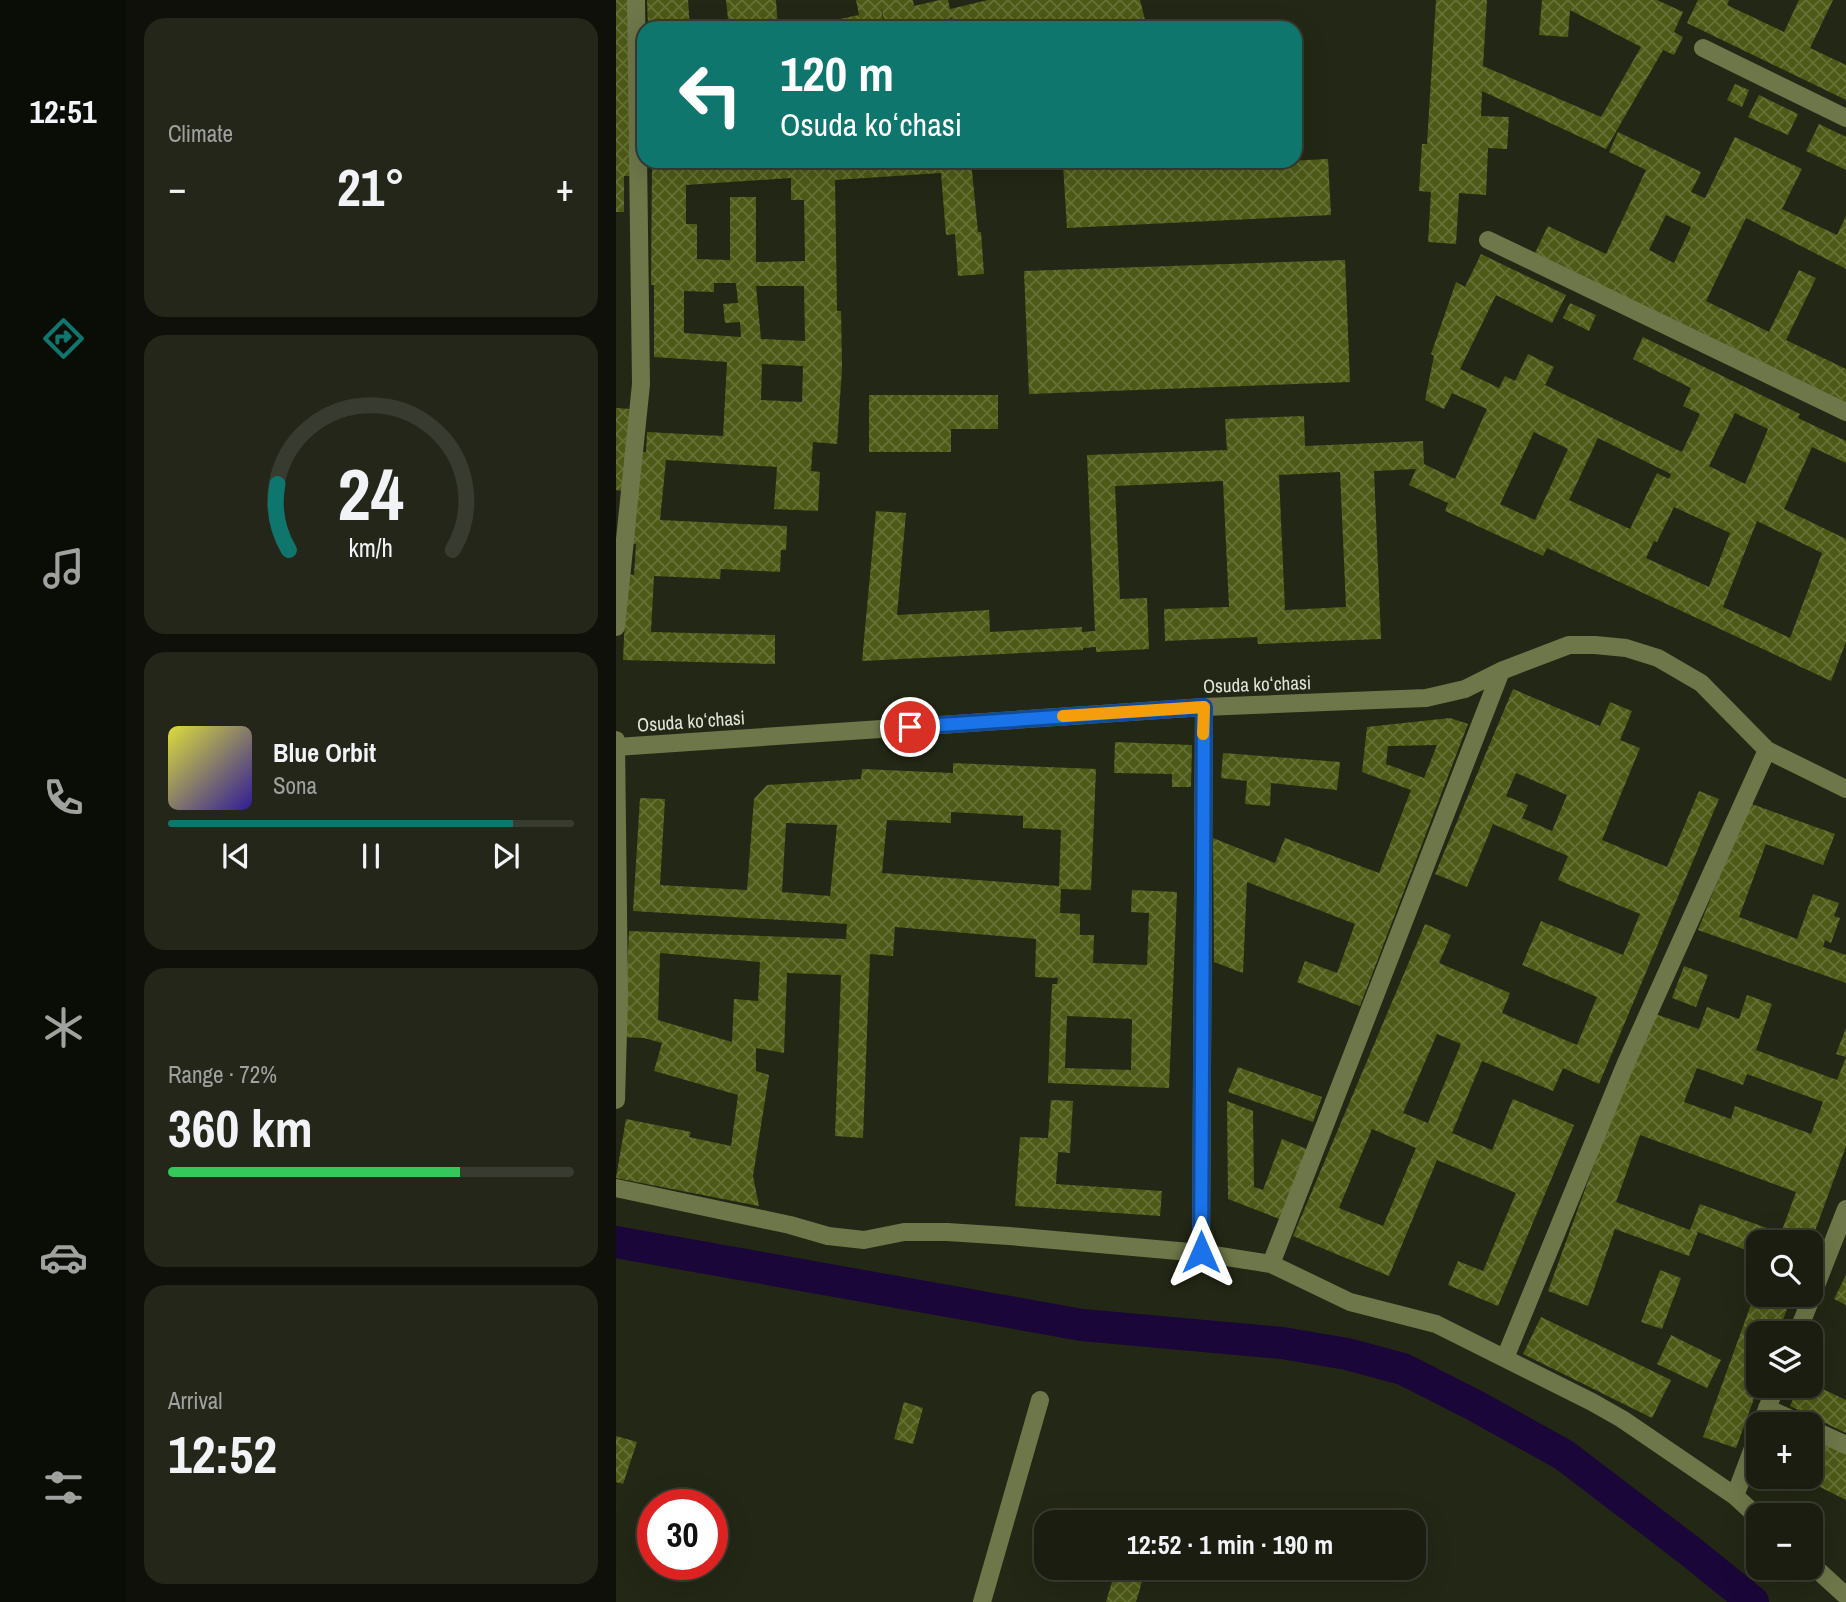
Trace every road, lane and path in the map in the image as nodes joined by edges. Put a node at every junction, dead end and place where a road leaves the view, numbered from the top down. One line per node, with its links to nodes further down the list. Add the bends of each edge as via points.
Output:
1 (636, 0): 3 (street)
2 (1703, 48): 4 (street)
3 (637, 77)
4 (1846, 118)
5 (638, 168): 8 (street, via 641,384)
6 (1488, 240): 7 (street)
7 (1846, 412)
8 (622, 501): 9 (street)
9 (616, 626)
10 (1501, 671): 11 (street, Osuda koʻchasi, via 1465,689 1426,698); 14 (street, Osuda koʻchasi, via 1569,645 1626,648 1658,658 1700,683); 20 (street)
11 (1204, 707): 13 (street, Osuda koʻchasi); 19 (street)
12 (616, 740): 13 (street)
13 (616, 747): 16 (street)
14 (1767, 750): 15 (street, Osuda koʻchasi); 22 (street, via 1626,1063)
15 (1846, 789)
16 (616, 1100)
17 (616, 1188): 19 (street, via 864,1240 904,1232 947,1232)
18 (1846, 1209): 21 (street)
19 (1201, 1252): 20 (street)
20 (1271, 1264): 22 (street, via 1350,1302 1436,1324)
21 (1802, 1321)
22 (1506, 1357): 27 (street, via 1622,1419)
23 (1040, 1400): 31 (street)
24 (1823, 1434): 25 (street)
25 (1846, 1445)
26 (1746, 1467): 27 (street)
27 (1735, 1496): 28 (street)
28 (1746, 1506)
29 (1823, 1575): 30 (street)
30 (1846, 1595)
31 (982, 1602)

